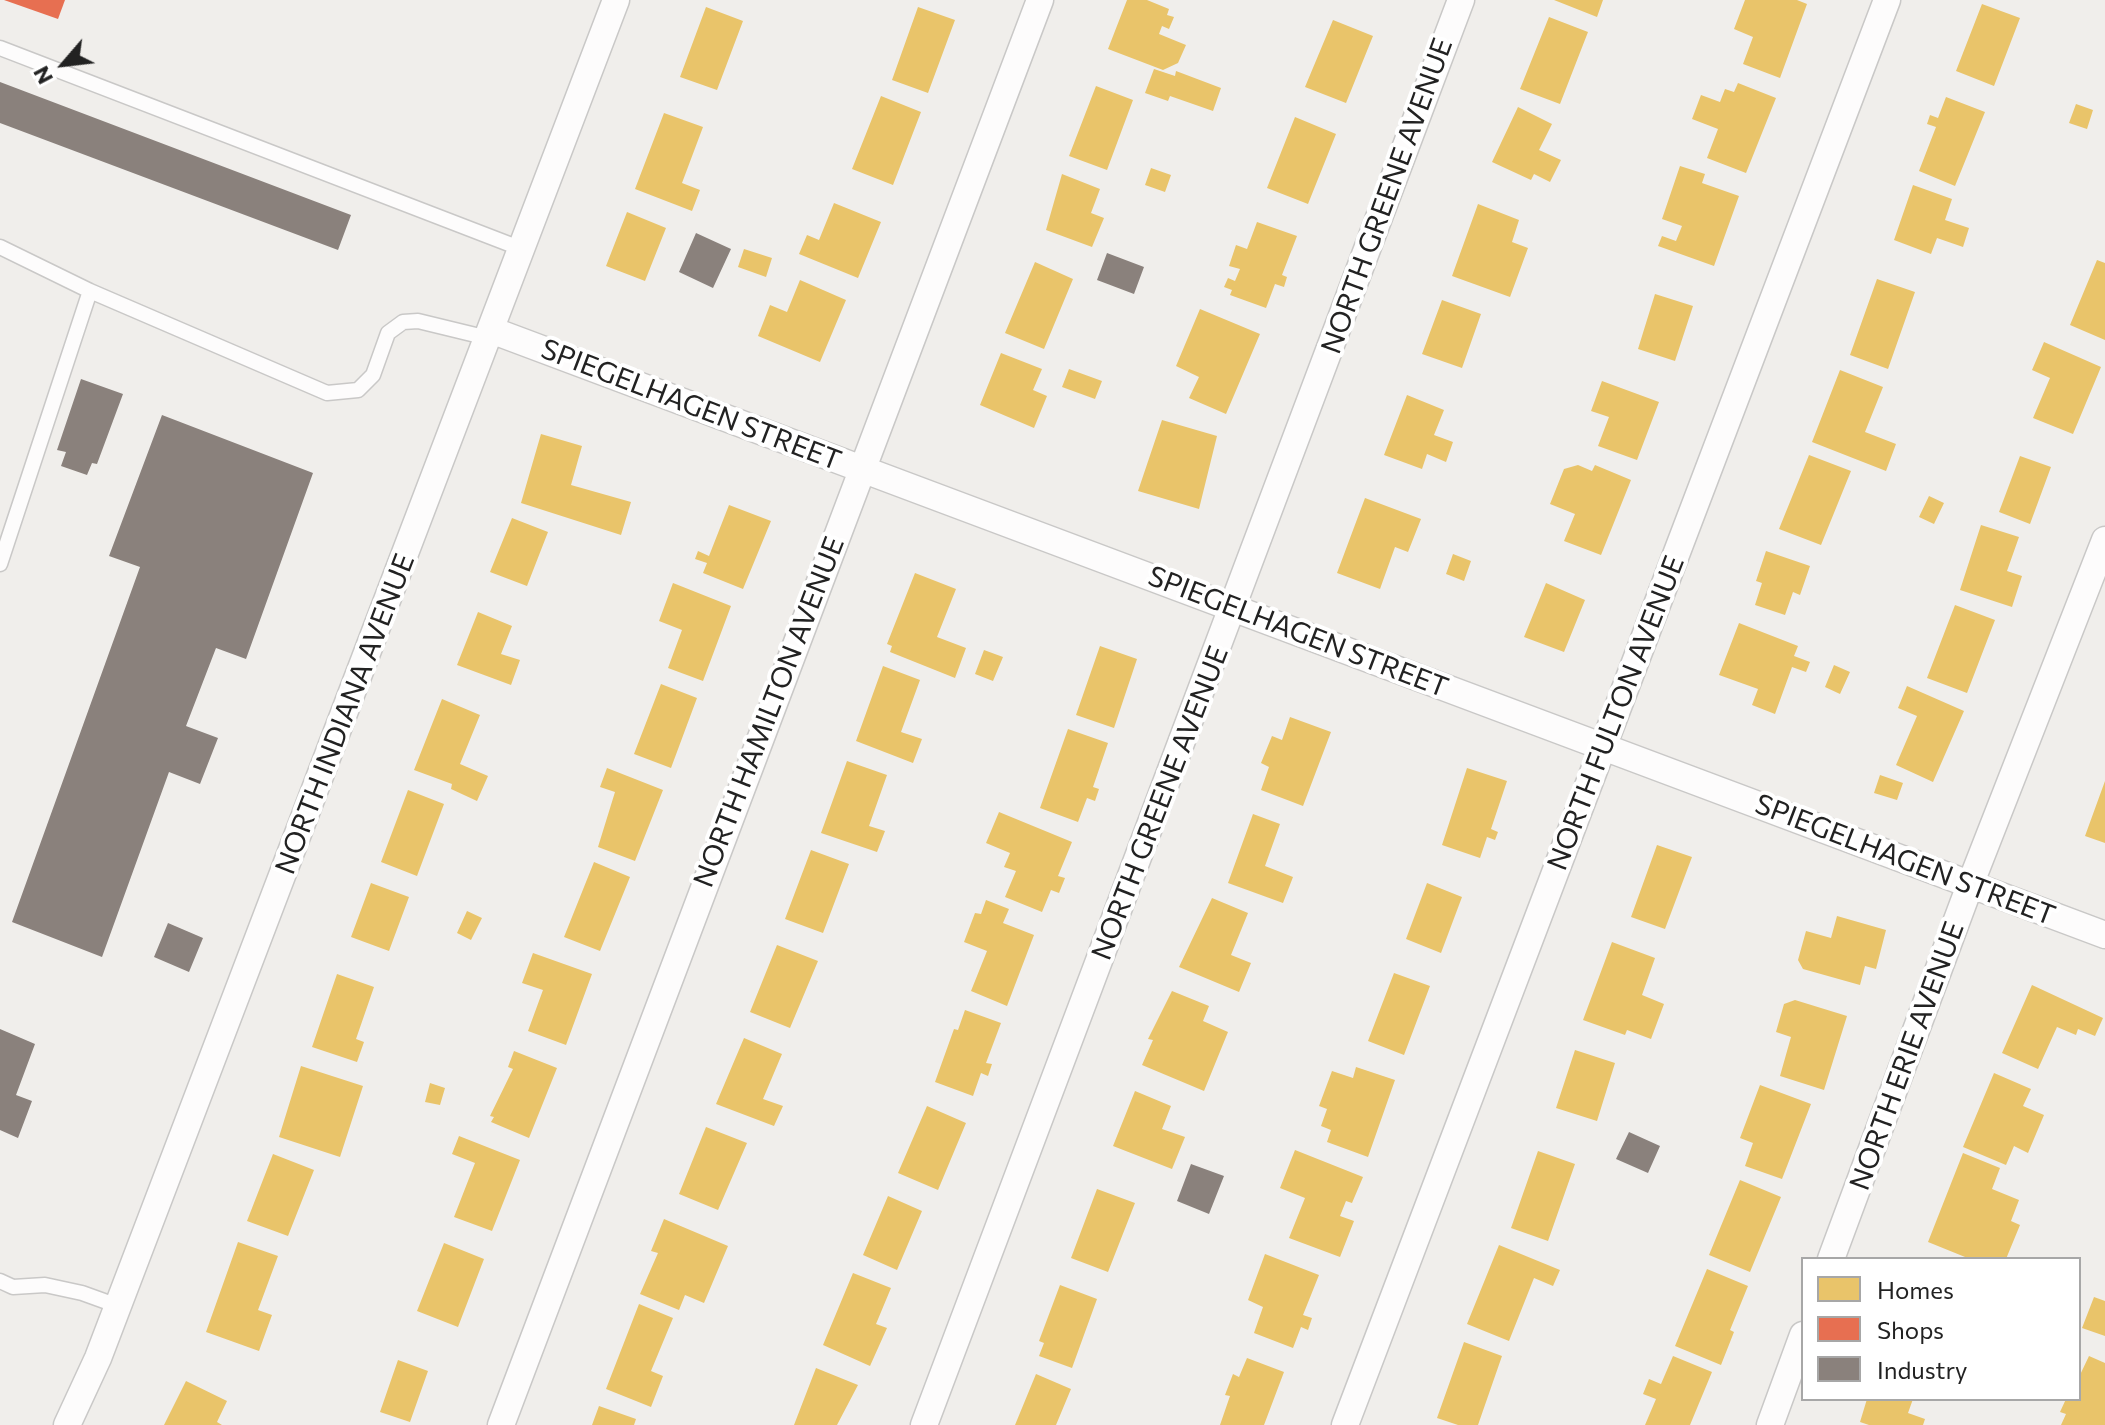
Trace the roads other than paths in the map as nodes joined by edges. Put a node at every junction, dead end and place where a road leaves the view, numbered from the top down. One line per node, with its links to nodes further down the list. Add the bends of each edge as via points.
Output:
1 (616, 0): 7 (street, NORTH INDIANA AVENUE)
2 (1040, 0): 10 (street, NORTH HAMILTON AVENUE)
3 (1461, 0): 13 (street, NORTH GREENE AVENUE)
4 (1887, 0): 14 (street, NORTH FULTON AVENUE)
5 (0, 48): 7 (lane)
6 (0, 247): 8 (lane)
7 (522, 249): 9 (street, NORTH INDIANA AVENUE)
8 (90, 291): 9 (lane, via 327,393 358,390 373,375 388,333 403,322); 12 (lane)
9 (490, 334): 10 (street, SPIEGELHAGEN STREET); 19 (street, NORTH INDIANA AVENUE)
10 (861, 469): 13 (street, SPIEGELHAGEN STREET); 22 (street, NORTH HAMILTON AVENUE)
11 (2105, 540): 15 (street, NORTH ERIE AVENUE)
12 (0, 564)
13 (1233, 608): 14 (street, SPIEGELHAGEN STREET); 23 (street, NORTH GREENE AVENUE)
14 (1604, 747): 15 (street, SPIEGELHAGEN STREET); 24 (street, NORTH FULTON AVENUE)
15 (1970, 885): 16 (street, SPIEGELHAGEN STREET); 17 (street, NORTH ERIE AVENUE)
16 (2105, 935)
17 (1832, 1257)
18 (0, 1281): 19 (lane, via 13,1287 45,1285)
19 (118, 1306): 21 (street, NORTH INDIANA AVENUE)
20 (1801, 1340): 25 (street)
21 (67, 1425)
22 (501, 1425)
23 (924, 1425)
24 (1345, 1425)
25 (1770, 1425)

